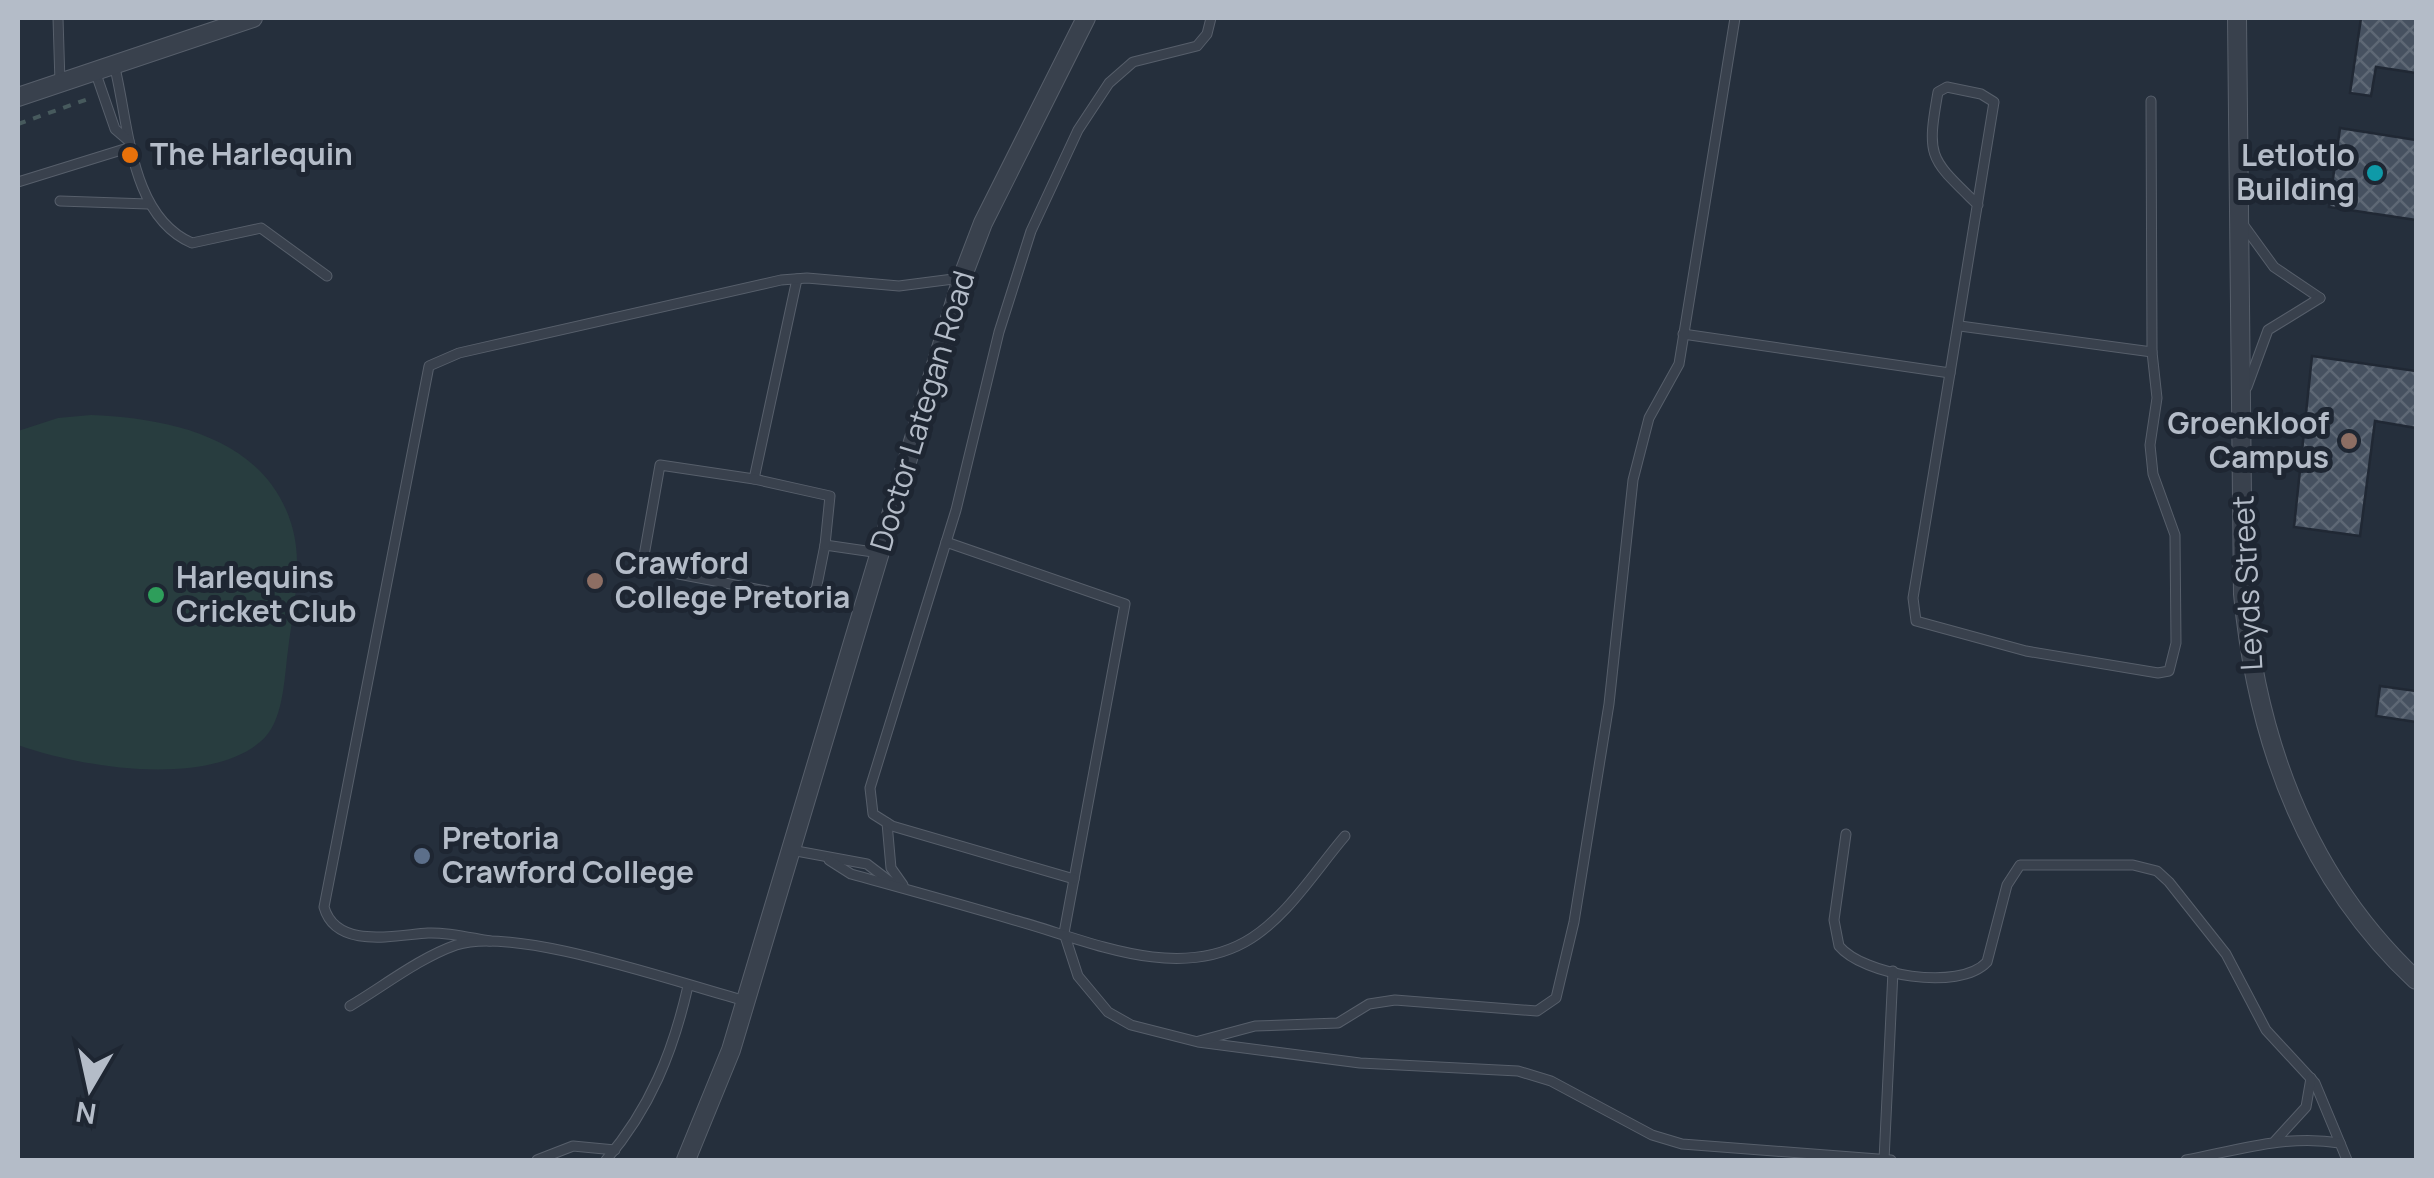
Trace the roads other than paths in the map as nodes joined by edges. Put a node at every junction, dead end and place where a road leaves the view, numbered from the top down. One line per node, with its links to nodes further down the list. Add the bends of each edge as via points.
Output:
1 (58, 18): 9 (lane)
2 (254, 18): 7 (street)
3 (1086, 18): 19 (street, Doctor Lategan Road)
4 (1211, 18): 27 (lane, via 1207,34 1191,50 1120,70 1078,130 1018,262)
5 (1735, 18): 22 (lane)
6 (2237, 18): 17 (street, Leyds Street)
7 (114, 64): 8 (street); 12 (lane)
8 (91, 72): 9 (street); 12 (lane, via 115,130)
9 (60, 83): 10 (street)
10 (18, 97)
11 (2151, 101): 23 (lane)
12 (130, 144): 13 (lane); 15 (lane)
13 (18, 182)
14 (60, 201): 15 (lane)
15 (148, 204): 18 (lane, via 192,243 254,227 268,230)
16 (1978, 204): 16 (lane, via 1940,166 1929,141 1938,92 1946,88 1994,102); 21 (lane)
17 (2238, 216): 25 (street, Leyds Street); 25 (lane, via 2274,268 2320,298 2268,330)
18 (327, 276)
19 (962, 278): 20 (lane, via 899,286); 29 (street, Doctor Lategan Road)
20 (797, 279): 26 (lane); 37 (lane, via 459,353 426,370 324,907 332,923 368,938 433,933)
21 (1960, 326): 23 (lane); 24 (lane)
22 (1683, 334): 24 (lane); 43 (lane, via 1674,376 1650,418 1634,470 1609,704 1556,998 1537,1011 1395,1000 1370,1004 1338,1023 1255,1026)
23 (2152, 352): 24 (lane, via 2153,474 2175,535 2176,643 2171,668 2162,673 2026,651 1916,621 1913,598)
24 (1950, 372)
25 (2242, 406): 39 (street, Leyds Street, via 2243,594 2268,740 2322,862 2358,917)
26 (754, 479): 28 (lane, via 830,496); 28 (lane, via 660,466 642,566 803,598 816,590)
27 (946, 542): 30 (lane, via 870,788 873,814); 34 (lane, via 1124,604)
28 (825, 544): 29 (lane)
29 (880, 553): 33 (street, Doctor Lategan Road)
30 (886, 823): 34 (lane); 35 (lane, via 890,868)
31 (1846, 834): 38 (lane, via 1836,941 1854,958)
32 (1345, 836): 36 (lane, via 1266,928 1222,952 1132,954)
33 (791, 850): 35 (lane, via 867,864); 41 (street, Doctor Lategan Road)
34 (1074, 879): 36 (lane)
35 (905, 887): 36 (lane)
36 (1064, 934): 43 (lane, via 1078,976 1108,1012 1140,1028)
37 (490, 941): 40 (lane, via 547,947); 42 (lane, via 455,946)
38 (1893, 970): 44 (lane, via 1957,980 1978,971 1987,962 2007,885 2020,865 2149,868 2170,882 2214,936 2266,1030); 51 (lane)
39 (2416, 980)
40 (688, 986): 41 (lane); 47 (lane, via 675,1042 635,1127)
41 (746, 1001): 50 (street, Doctor Lategan Road)
42 (350, 1006)
43 (1198, 1042): 51 (lane, via 1360,1063 1502,1068 1544,1078 1682,1144)
44 (2311, 1078): 45 (lane, via 2302,1113); 46 (lane)
45 (2275, 1141): 46 (lane); 52 (lane)
46 (2340, 1143): 53 (lane)
47 (615, 1150): 48 (lane, via 574,1146); 49 (lane)
48 (537, 1160)
49 (606, 1160)
50 (686, 1160)
51 (1888, 1160)
52 (2186, 1160)
53 (2347, 1160)

